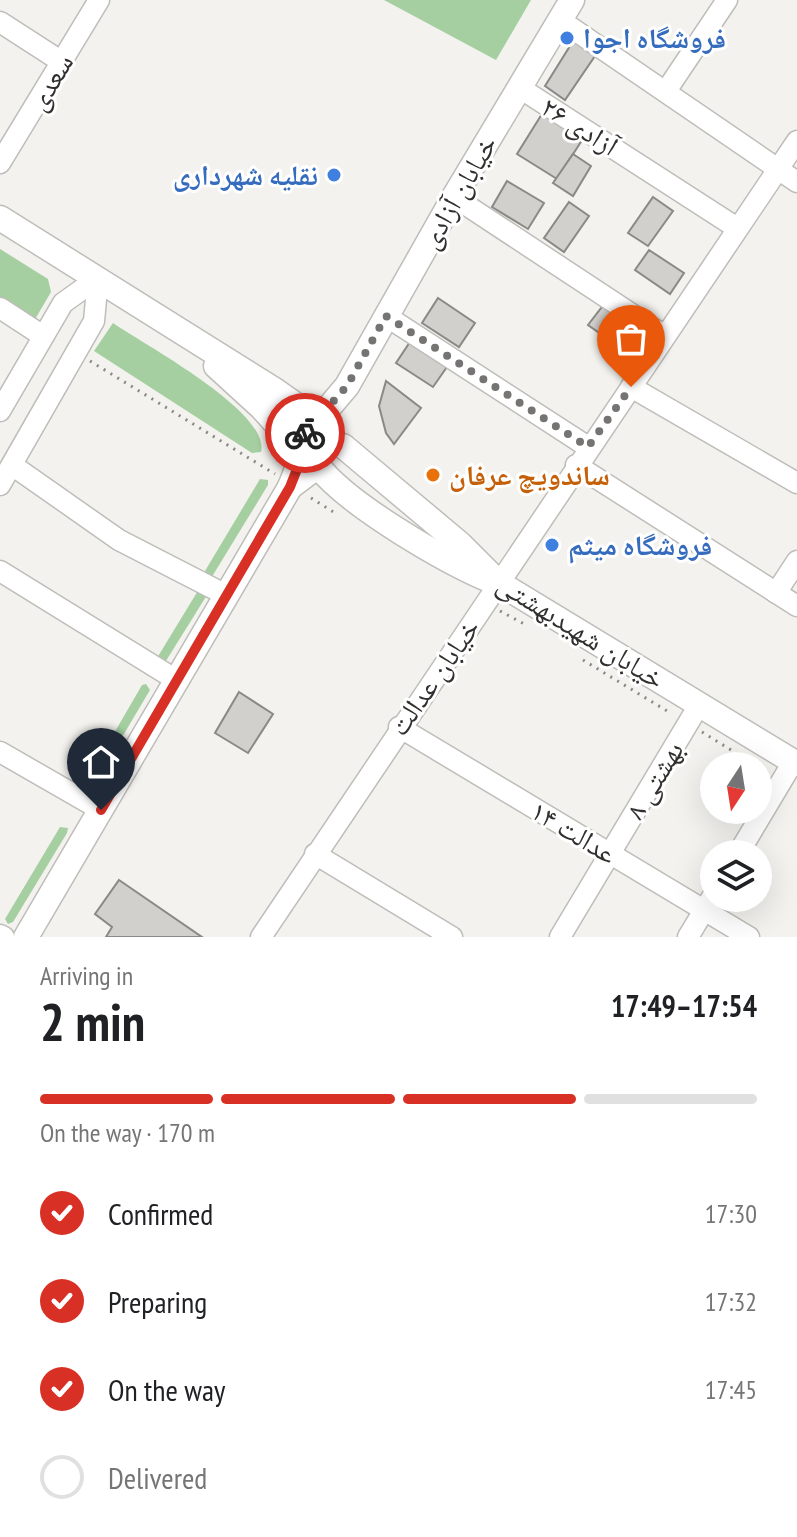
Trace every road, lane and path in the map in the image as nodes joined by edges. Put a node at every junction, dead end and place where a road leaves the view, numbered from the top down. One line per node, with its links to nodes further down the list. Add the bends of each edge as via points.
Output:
1 (99, 0): 5 (street, سعدی)
2 (727, 0): 7 (street)
3 (566, 10): 6 (main road, خیابان آزادی); 7 (street)
4 (0, 22): 5 (street)
5 (62, 62): 9 (street, سعدی)
6 (520, 88): 12 (main road, خیابان آزادی); 14 (street, آزادی ۲۶)
7 (666, 91): 10 (street)
8 (797, 141): 10 (street, خیابان عدالت)
9 (0, 163)
10 (778, 168): 11 (street); 14 (street, خیابان عدالت)
11 (797, 182)
12 (454, 197): 17 (main road, خیابان آزادی); 20 (street)
13 (0, 218): 15 (main road)
14 (737, 228): 20 (street, خیابان عدالت)
15 (98, 278): 18 (main road); 19 (street, via 63,303); 28 (street, via 94,321)
16 (0, 308): 19 (street)
17 (386, 316): 21 (main road, خیابان آزادی); 26 (street)
18 (165, 322): 24 (main road, via 293,402); 27 (main road, via 262,408)
19 (43, 336): 23 (street)
20 (665, 336): 22 (street, خیابان عدالت)
21 (347, 386): 24 (main road); 25 (main road, via 341,408)
22 (631, 387): 26 (street, خیابان عدالت); 30 (street)
23 (0, 411)
24 (314, 425): 25 (main road, via 334,428); 27 (main road, via 304,434)
25 (343, 443): 27 (main road, via 332,464); 34 (main road, خیابان شهیدبهشتی)
26 (588, 447): 29 (street, خیابان عدالت)
27 (310, 460): 34 (main road, via 332,482 422,545); 36 (main road)
28 (12, 465): 31 (street); 36 (street, via 119,540)
29 (576, 465): 34 (street, خیابان عدالت); 35 (street)
30 (797, 483)
31 (0, 485)
32 (797, 561): 35 (street)
33 (0, 571): 38 (street)
34 (499, 583): 39 (main road, خیابان شهیدبهشتی); 40 (street, خیابان عدالت)
35 (776, 593): 37 (street)
36 (226, 595): 38 (main road)
37 (797, 606)
38 (178, 681): 43 (main road)
39 (699, 705): 42 (main road, خیابان شهیدبهشتی); 45 (street, بهشتی ۸)
40 (399, 727): 45 (street, عدالت ۱۴); 46 (street, خیابان عدالت)
41 (0, 752): 43 (street)
42 (795, 763): 44 (street)
43 (101, 810): 50 (main road)
44 (747, 840)
45 (610, 853): 47 (street, عدالت ۱۴); 53 (street, بهشتی ۸)
46 (315, 854): 51 (street, خیابان عدالت); 52 (street)
47 (700, 898)
48 (703, 912): 54 (street)
49 (720, 912): 55 (street, عدالت ۱۴)
50 (26, 937)
51 (261, 937)
52 (452, 937)
53 (560, 937)
54 (688, 937)
55 (749, 937)

